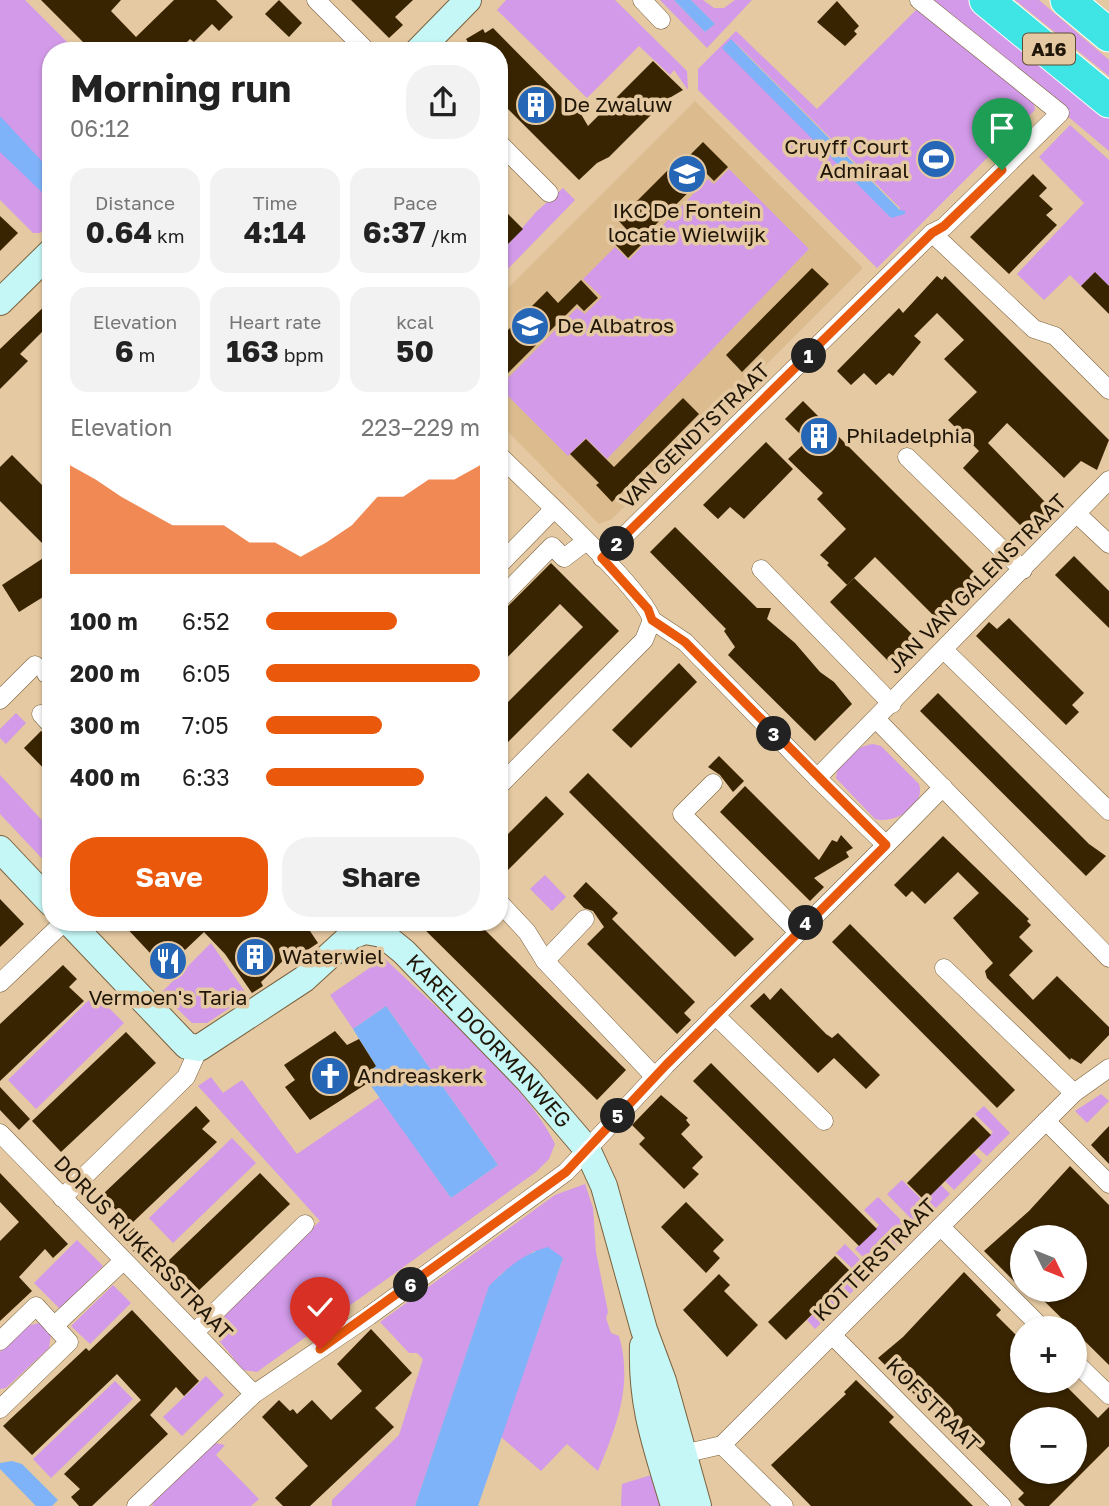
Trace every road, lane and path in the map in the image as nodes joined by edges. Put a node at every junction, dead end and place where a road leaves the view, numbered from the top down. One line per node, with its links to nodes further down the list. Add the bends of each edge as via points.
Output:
1 (316, 0): 9 (street)
2 (468, 0): 10 (street)
3 (642, 0): 7 (street)
4 (919, 0): 14 (street, VAN GENDTSTRAAT, via 1060,113)
5 (986, 0): 11 (highway, A16)
6 (1067, 0): 8 (highway, A16)
7 (662, 20)
8 (1109, 35)
9 (358, 42)
10 (427, 42)
11 (1109, 101)
12 (508, 152): 13 (street)
13 (549, 193)
14 (932, 233): 17 (street, via 1034,329 1055,336); 26 (street, VAN GENDTSTRAAT)
15 (42, 261): 16 (street)
16 (0, 302)
17 (1109, 390)
18 (907, 457): 28 (street)
19 (508, 464): 21 (street)
20 (1109, 480): 22 (street, JAN VAN GALENSTRAAT)
21 (553, 510): 23 (street); 25 (street)
22 (1078, 515): 24 (street); 28 (street, JAN VAN GALENSTRAAT)
23 (585, 541): 26 (street); 29 (street, via 564,558 552,545)
24 (1109, 544)
25 (508, 556)
26 (602, 558): 30 (street, via 648,609)
27 (761, 569): 34 (street)
28 (1023, 570): 31 (street, JAN VAN GALENSTRAAT)
29 (508, 591)
30 (652, 620): 36 (street, via 643,640); 37 (street, via 685,642)
31 (944, 650): 34 (street, JAN VAN GALENSTRAAT); 40 (street)
32 (42, 671): 33 (street)
33 (0, 700)
34 (892, 704): 35 (street, JAN VAN GALENSTRAAT)
35 (876, 719): 37 (street, JAN VAN GALENSTRAAT); 39 (street)
36 (508, 777)
37 (817, 779): 41 (street)
38 (713, 783): 50 (street, via 682,814)
39 (943, 787): 41 (street); 51 (street)
40 (1109, 811)
41 (886, 845): 50 (street)
42 (0, 849): 43 (street)
43 (42, 893)
44 (508, 912): 52 (street)
45 (585, 919): 52 (street)
46 (55, 931): 54 (street)
47 (78, 931): 56 (street, via 187,1046)
48 (358, 931): 56 (street, via 304,979)
49 (377, 931): 63 (street, KAREL DOORMANWEG, via 404,952 528,1080)
50 (798, 932): 55 (street)
51 (1105, 945)
52 (545, 961): 58 (street)
53 (944, 968): 59 (street)
54 (0, 983)
55 (715, 1015): 58 (street); 60 (street)
56 (199, 1048): 65 (street, via 186,1077)
57 (1109, 1068): 59 (street, KOTTERSTRAAT)
58 (655, 1077): 63 (street)
59 (1074, 1093): 61 (street, KOTTERSTRAAT)
60 (824, 1121)
61 (1046, 1121): 64 (street); 67 (street, KOTTERSTRAAT)
62 (0, 1133): 65 (street, DORUS RIJKERSSTRAAT)
63 (587, 1149): 75 (street, via 566,1172); 79 (street, KAREL DOORMANWEG, via 604,1186)
64 (1109, 1184)
65 (62, 1198): 68 (street, DORUS RIJKERSSTRAAT)
66 (305, 1224): 71 (street)
67 (941, 1227): 69 (street); 72 (street, KOTTERSTRAAT)
68 (123, 1261): 70 (street); 71 (street, DORUS RIJKERSSTRAAT)
69 (1030, 1316)
70 (54, 1326): 73 (street, via 36,1306); 77 (street, via 69,1342)
71 (195, 1332): 75 (street, DORUS RIJKERSSTRAAT)
72 (832, 1335): 78 (street, KOTTERSTRAAT); 84 (street, KOFSTRAAT)
73 (0, 1341)
74 (1087, 1374): 76 (street)
75 (254, 1394): 80 (street)
76 (1109, 1395)
77 (0, 1409)
78 (722, 1445): 79 (street); 83 (street)
79 (673, 1457): 81 (street, KAREL DOORMANWEG); 82 (street, KAREL DOORMANWEG)
80 (136, 1506)
81 (674, 1506)
82 (698, 1506)
83 (783, 1506)
84 (1002, 1506)

